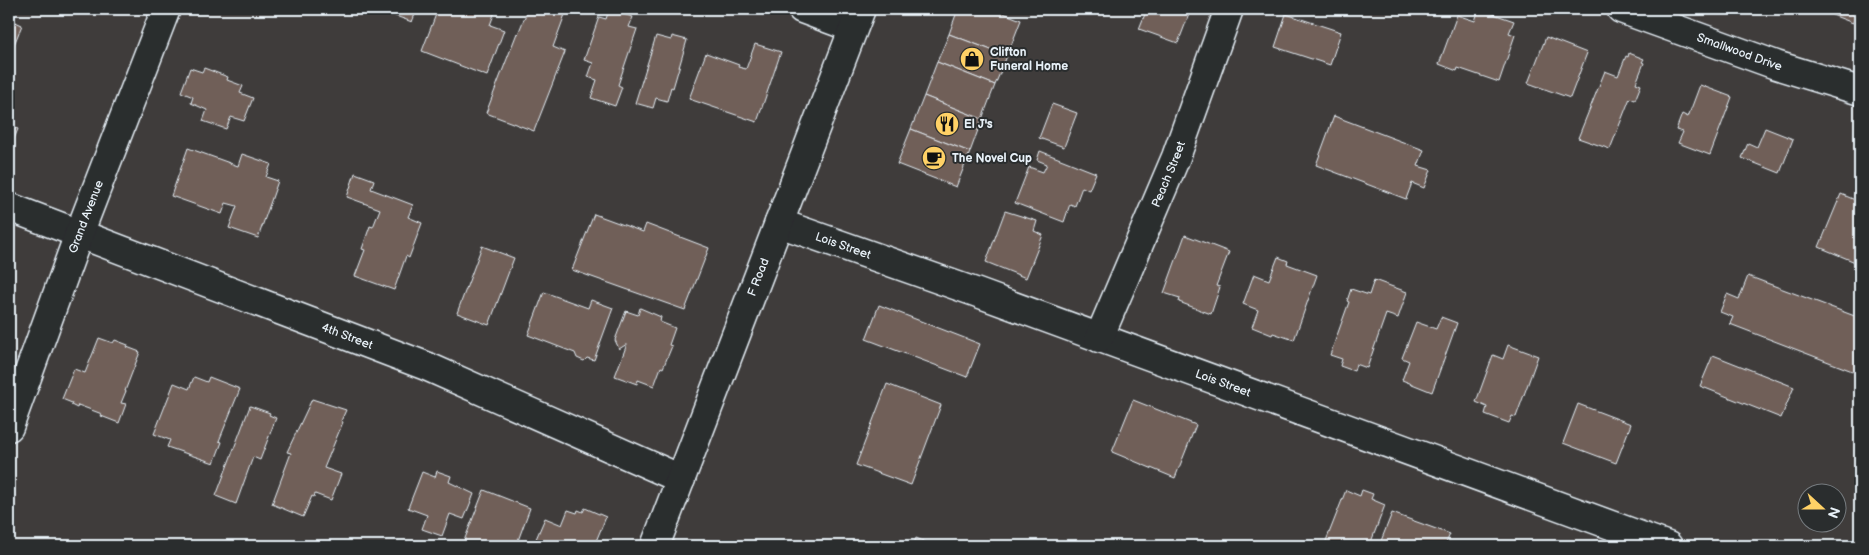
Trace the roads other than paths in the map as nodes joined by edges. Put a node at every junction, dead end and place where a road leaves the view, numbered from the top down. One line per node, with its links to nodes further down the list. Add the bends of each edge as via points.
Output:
1 (166, 9): 9 (street, Grand Avenue)
2 (802, 9): 5 (street)
3 (1229, 9): 10 (street, Peach Street, via 1176,157)
4 (1621, 9): 6 (street, Smallwood Drive, via 1776,65)
5 (857, 18): 8 (street, F Road)
6 (1860, 91)
7 (9, 207): 9 (street, 4th Street)
8 (779, 223): 10 (street, Lois Street); 12 (street, F Road)
9 (79, 234): 11 (street, Grand Avenue); 12 (street, 4th Street, via 426,366)
10 (1099, 338): 14 (street, Lois Street)
11 (9, 427)
12 (681, 479): 13 (street, F Road)
13 (655, 546)
14 (1668, 546)

